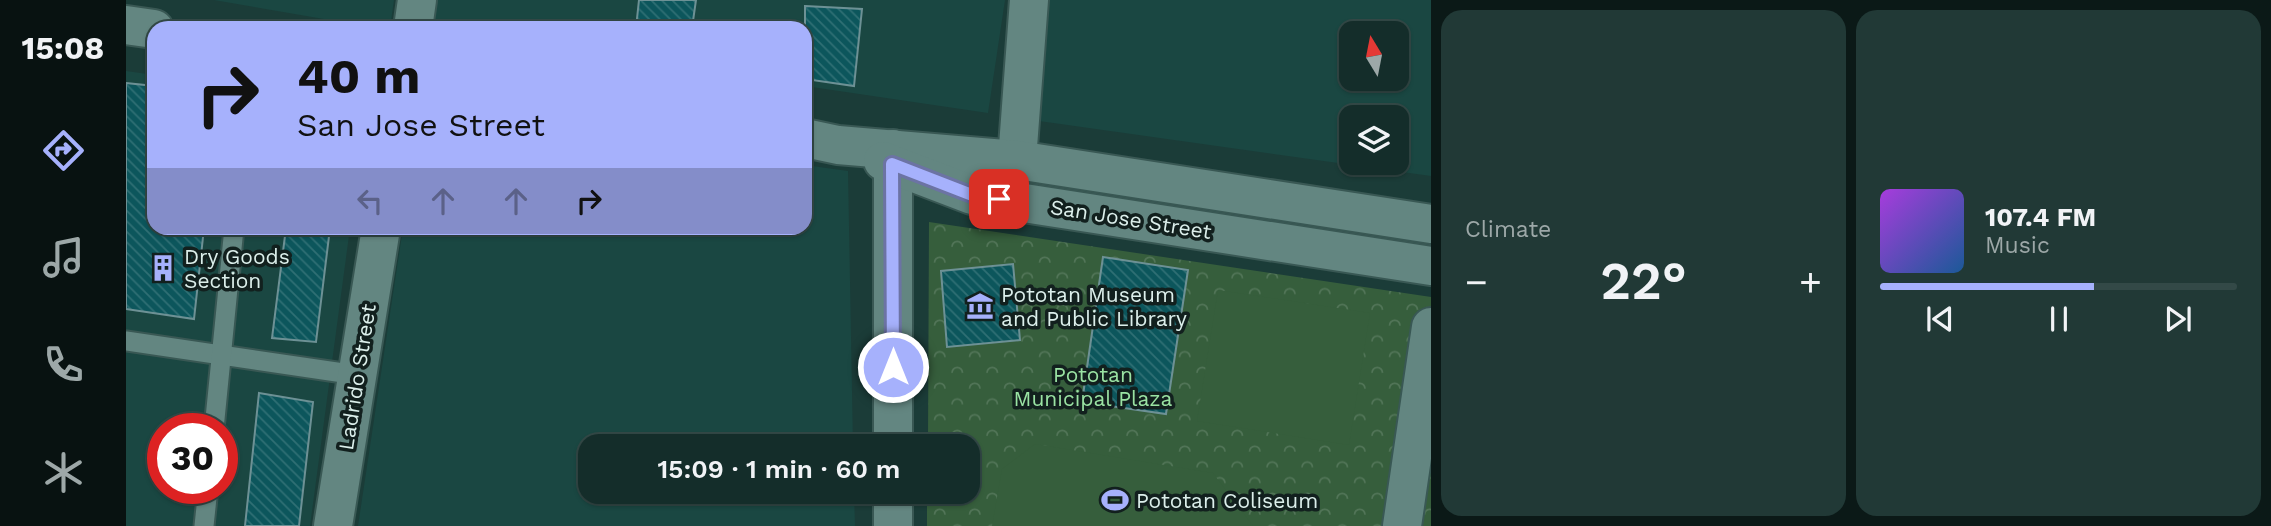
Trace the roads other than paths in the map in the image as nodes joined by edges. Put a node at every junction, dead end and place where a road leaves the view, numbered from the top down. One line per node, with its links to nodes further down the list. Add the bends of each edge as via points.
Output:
1 (417, 0): 3 (street)
2 (1029, 0): 8 (street)
3 (414, 21)
4 (126, 25): 5 (street)
5 (147, 28)
6 (822, 141): 7 (street, San Jose Street)
7 (892, 157): 8 (street, San Jose Street); 12 (street, San Jose Street, via 972,195); 18 (street)
8 (1017, 160): 9 (street, San Jose Street)
9 (1431, 224)
10 (233, 235): 15 (lane)
11 (380, 235): 16 (street, Ladrido Street)
12 (1431, 266)
13 (1431, 327): 24 (street)
14 (126, 341): 15 (lane)
15 (221, 356): 16 (lane); 17 (lane)
16 (358, 375): 22 (street, Ladrido Street)
17 (216, 413)
18 (893, 434)
19 (206, 504): 21 (lane)
20 (893, 504): 23 (street)
21 (204, 526)
22 (333, 526)
23 (893, 526)
24 (1402, 526)

